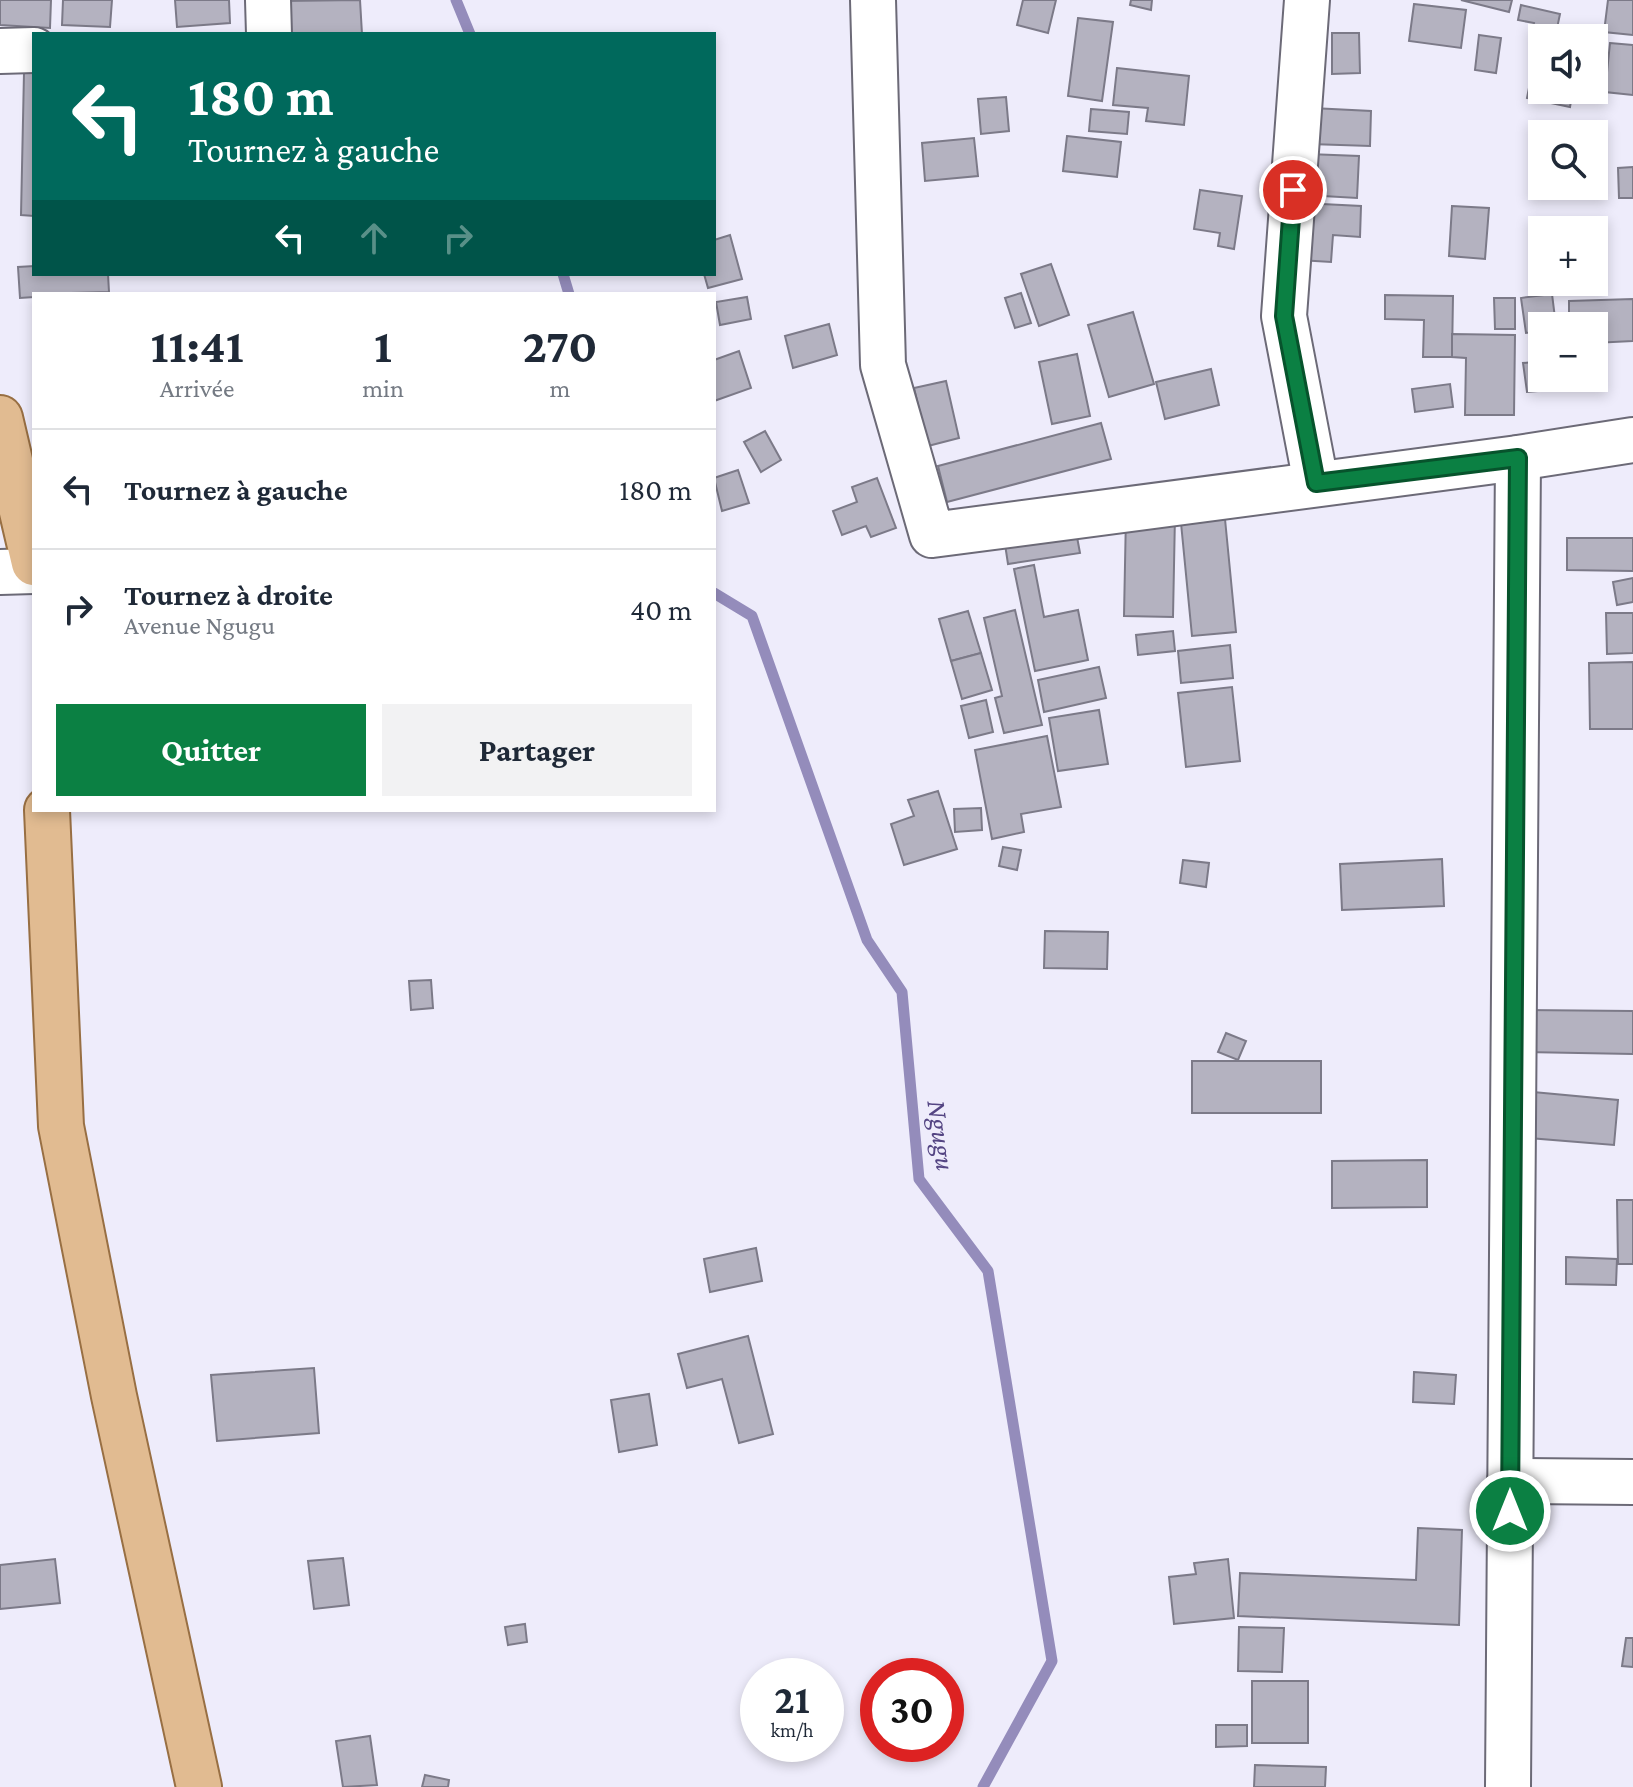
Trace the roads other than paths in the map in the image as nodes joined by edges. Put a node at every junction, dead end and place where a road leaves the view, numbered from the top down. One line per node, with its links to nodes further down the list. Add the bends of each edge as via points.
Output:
1 (268, 0): 4 (street)
2 (873, 0): 10 (street, via 883,365 932,535)
3 (1307, 0): 10 (street, via 1284,316)
4 (269, 32)
5 (32, 50): 6 (street)
6 (0, 51)
7 (0, 418): 11 (main road)
8 (1633, 440): 9 (street)
9 (1518, 458): 10 (street); 15 (street)
10 (1316, 483)
11 (32, 554)
12 (32, 571): 13 (street)
13 (0, 572)
14 (47, 812): 17 (main road, via 61,1126)
15 (1510, 1481): 16 (street); 18 (street)
16 (1633, 1482)
17 (199, 1787)
18 (1508, 1787)

